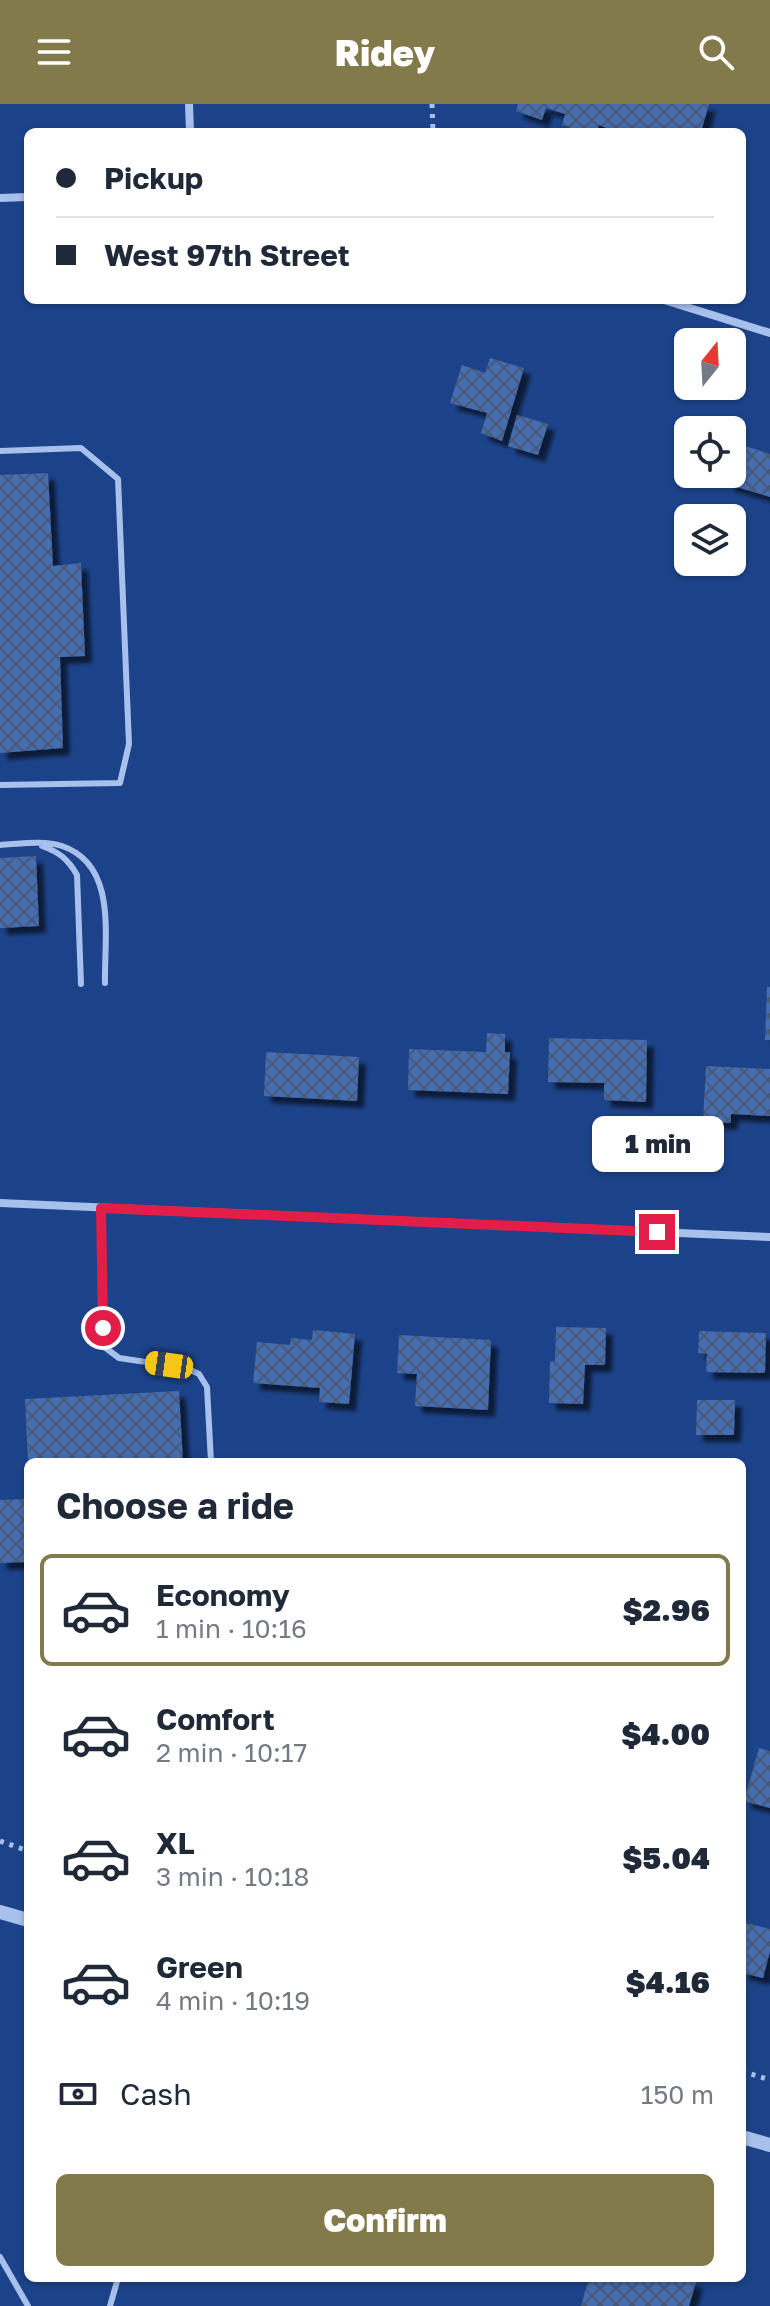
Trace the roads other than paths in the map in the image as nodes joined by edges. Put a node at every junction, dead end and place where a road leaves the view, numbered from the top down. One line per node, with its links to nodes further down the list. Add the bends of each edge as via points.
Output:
1 (189, 104): 2 (street)
2 (190, 128)
3 (24, 197): 4 (street)
4 (0, 198)
5 (677, 304): 6 (street)
6 (770, 333)
7 (0, 451): 8 (lane, via 81,448 118,479 129,744 120,783)
8 (0, 785)
9 (35, 843): 10 (lane); 11 (lane, via 75,852 93,867 103,887); 12 (lane, via 57,851 77,875)
10 (0, 845)
11 (105, 983)
12 (81, 984)
13 (0, 1203): 14 (street)
14 (101, 1208): 15 (street); 16 (lane, via 103,1346 119,1358 199,1374 207,1387)
15 (770, 1237)
16 (211, 1458)
17 (0, 1912): 18 (street)
18 (24, 1919)
19 (746, 2138): 20 (street)
20 (770, 2145)
21 (0, 2257): 23 (lane)
22 (117, 2282): 24 (lane)
23 (28, 2306)
24 (110, 2306)

